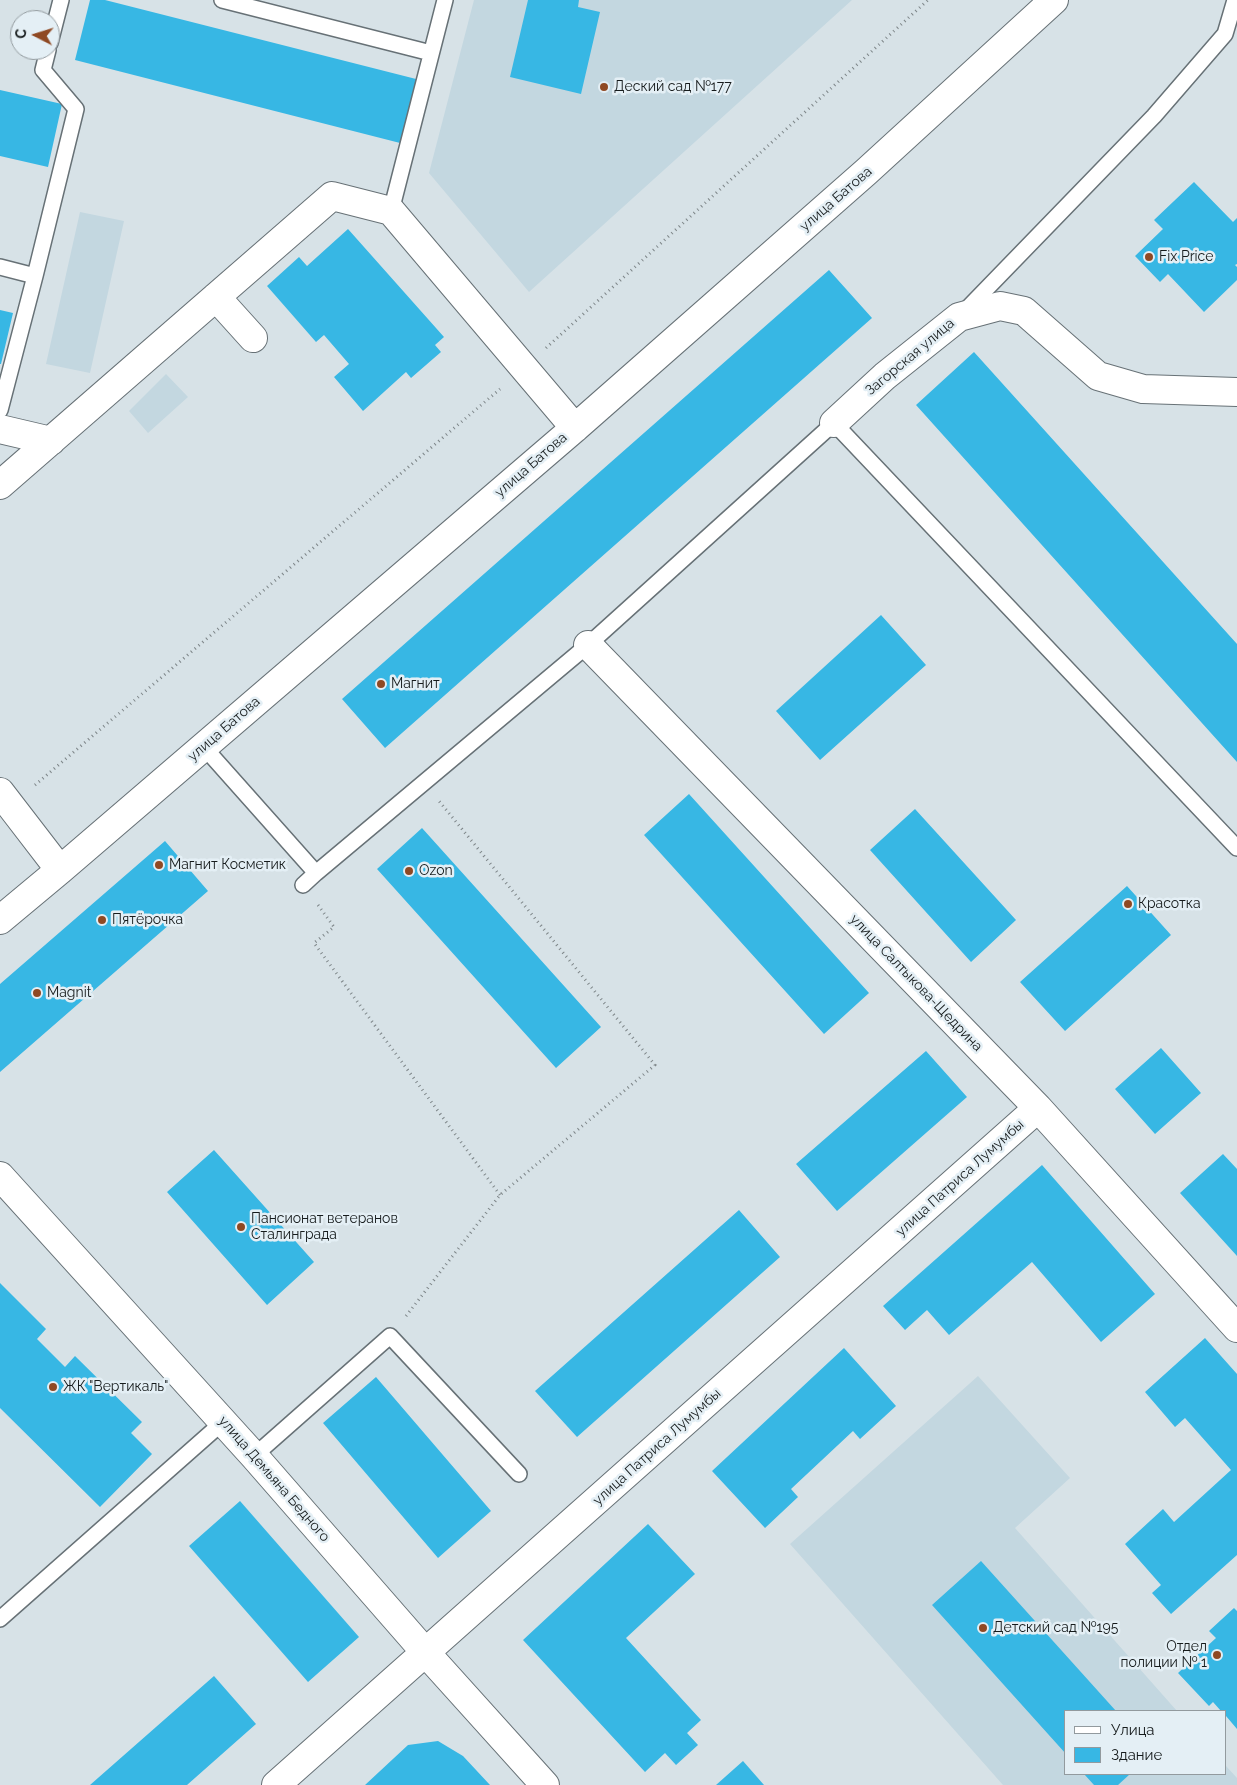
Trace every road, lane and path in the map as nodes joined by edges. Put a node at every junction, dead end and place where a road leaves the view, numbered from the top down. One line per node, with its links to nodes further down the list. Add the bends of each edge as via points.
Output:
1 (222, 0): 6 (lane)
2 (445, 0): 6 (lane)
3 (928, 0): 14 (path)
4 (1054, 0): 18 (street, улица Батова, via 866,172)
5 (1235, 0): 12 (lane, via 1225,34 1167,101)
6 (431, 54): 8 (lane)
7 (46, 60): 10 (lane, via 43,70 76,109)
8 (391, 211): 11 (street, via 332,196); 14 (street)
9 (0, 267): 10 (lane)
10 (35, 276): 16 (lane)
11 (216, 297): 13 (street); 20 (street)
12 (959, 317): 15 (street, Загорская улица, via 1000,306 1024,311 1098,376 1143,388); 17 (street, Загорская улица, via 885,376)
13 (253, 338)
14 (524, 368): 18 (street); 25 (path)
15 (1237, 392)
16 (0, 410)
17 (834, 423): 22 (lane); 26 (lane)
18 (574, 428): 23 (street, улица Батова)
19 (0, 430): 20 (street)
20 (51, 441): 21 (street)
21 (0, 485)
22 (588, 645): 24 (lane); 31 (street, улица Салтыкова-Щедрина)
23 (203, 746): 27 (street, улица Батова); 28 (lane)
24 (424, 783): 28 (lane); 33 (path, via 655,1065)
25 (5, 799): 27 (street)
26 (1237, 848)
27 (60, 870): 30 (street, улица Батова)
28 (316, 873): 29 (lane)
29 (303, 885): 33 (path, via 334,927 314,943)
30 (0, 920)
31 (1038, 1108): 34 (street, улица Салтыкова-Щедрина); 40 (street, улица Патриса Лумумбы)
32 (0, 1176): 36 (street, улица Демьяна Бедного)
33 (500, 1195): 35 (path)
34 (1237, 1328)
35 (390, 1336): 37 (lane); 38 (lane)
36 (223, 1422): 37 (street, улица Демьяна Бедного); 39 (lane)
37 (254, 1456): 40 (street, улица Демьяна Бедного)
38 (519, 1474)
39 (0, 1619)
40 (426, 1654): 41 (street, улица Патриса Лумумбы); 42 (street, улица Демьяна Бедного)
41 (276, 1785)
42 (545, 1785)

